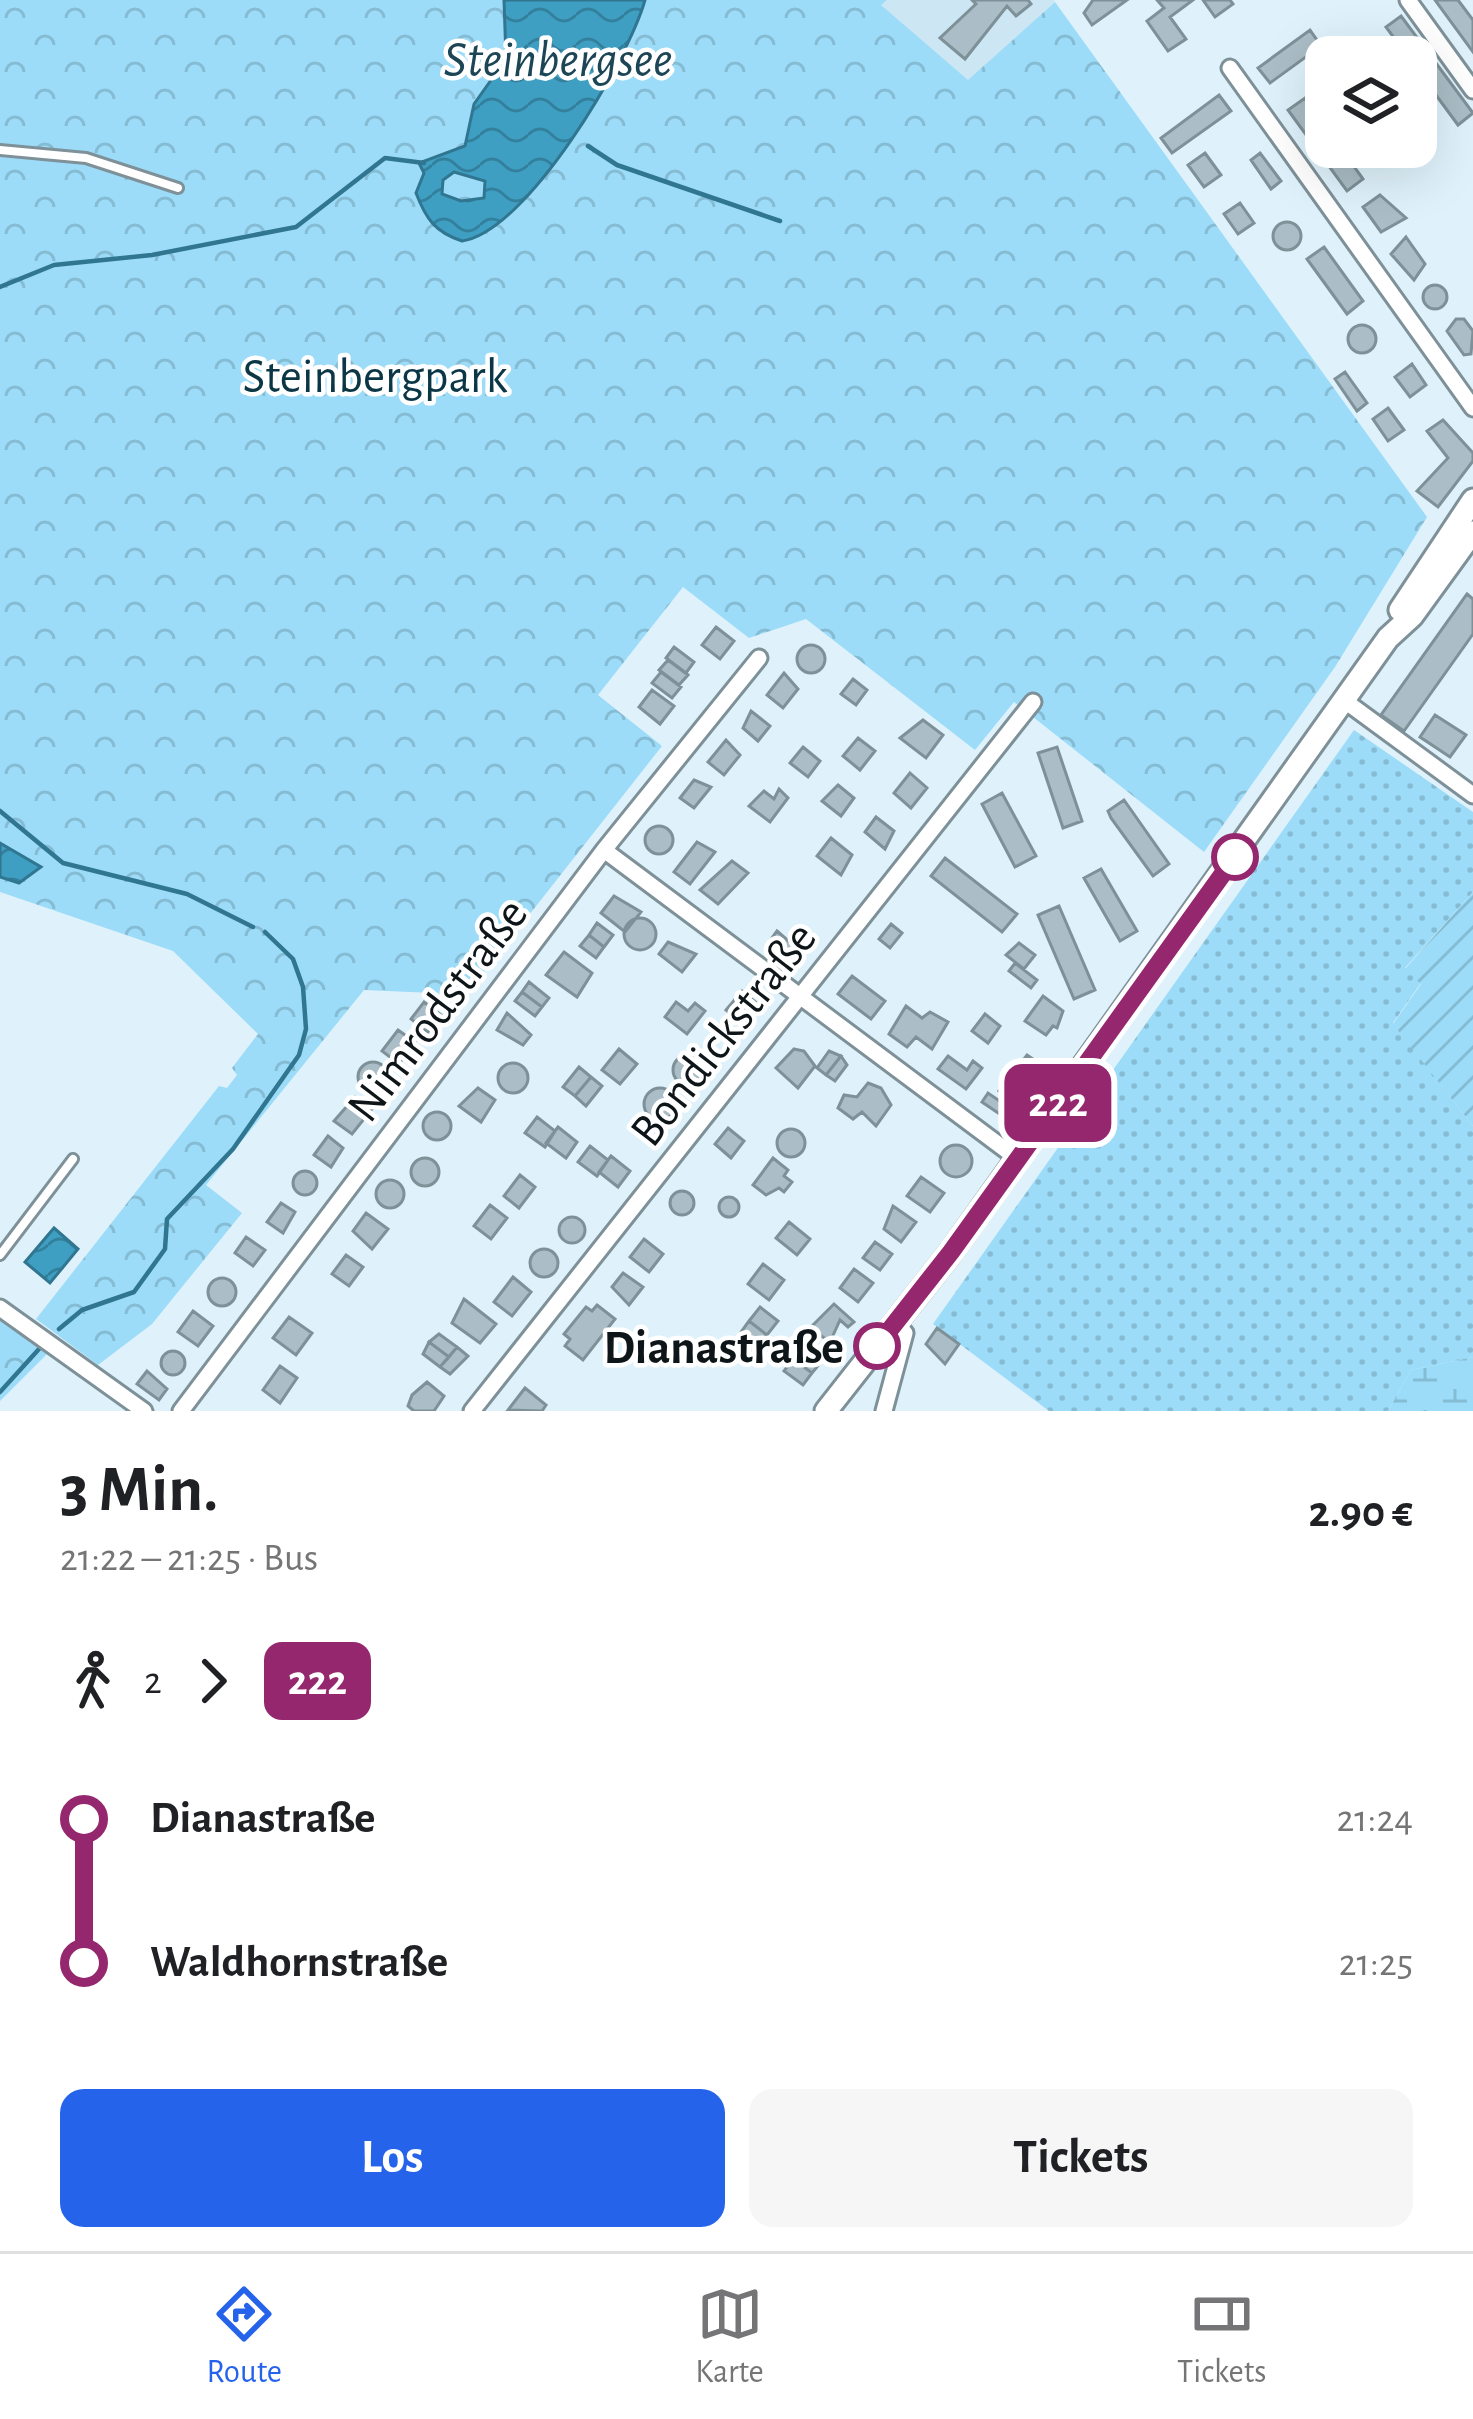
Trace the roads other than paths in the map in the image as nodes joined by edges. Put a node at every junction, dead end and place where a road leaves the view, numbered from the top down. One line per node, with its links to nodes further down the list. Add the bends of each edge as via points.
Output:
1 (1408, 0): 3 (street)
2 (1230, 68): 6 (street)
3 (1473, 90)
4 (0, 150): 5 (lane, via 86,158)
5 (178, 188)
6 (1473, 408)
7 (1473, 500): 9 (main road)
8 (1473, 532): 9 (main road)
9 (1388, 638): 11 (main road)
10 (759, 658): 14 (street, Nimrodstraße)
11 (1345, 701): 13 (street); 17 (main road)
12 (1034, 703): 15 (street, Bondickstraße)
13 (1473, 795)
14 (604, 850): 15 (street); 22 (street, Nimrodstraße)
15 (800, 997): 17 (street); 23 (street, Bondickstraße)
16 (73, 1159): 18 (lane)
17 (1018, 1159): 20 (main road)
18 (0, 1255)
19 (0, 1308): 21 (street)
20 (895, 1322): 24 (main road); 25 (street, via 905,1333)
21 (144, 1411)
22 (182, 1411)
23 (472, 1411)
24 (826, 1411)
25 (884, 1411)

